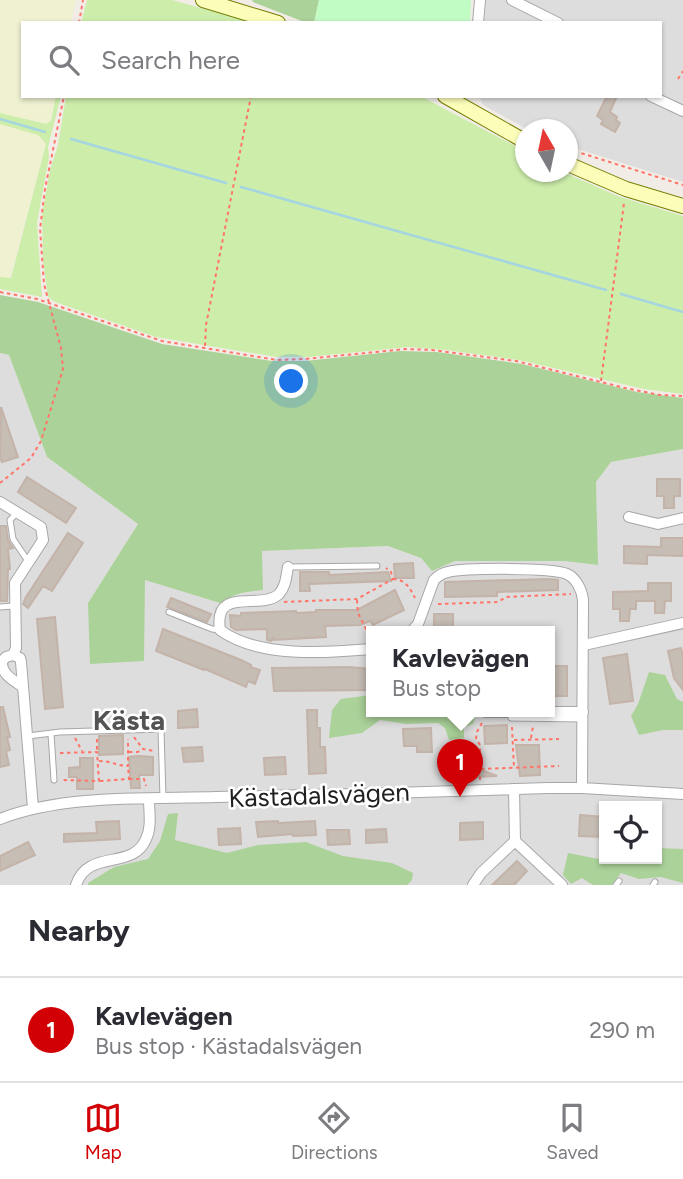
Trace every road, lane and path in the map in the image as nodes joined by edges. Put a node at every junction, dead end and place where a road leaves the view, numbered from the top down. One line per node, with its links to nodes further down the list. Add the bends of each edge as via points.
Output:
1 (83, 0): 6 (path)
2 (203, 0): 5 (main road)
3 (480, 0): 8 (street)
4 (512, 0): 9 (street)
5 (248, 6): 7 (main road)
6 (79, 21)
7 (274, 21)
8 (478, 21)
9 (554, 21)
10 (683, 71): 11 (path)
11 (678, 79)
12 (64, 98): 25 (path, via 40,222)
13 (251, 98): 26 (path)
14 (452, 98): 16 (main road)
15 (655, 98): 17 (street)
16 (471, 103): 18 (main road)
17 (683, 111)
18 (515, 134)
19 (578, 152): 21 (path)
20 (578, 168): 22 (main road)
21 (683, 185)
22 (626, 189): 23 (main road); 27 (path)
23 (683, 206)
24 (0, 292): 25 (path)
25 (48, 303): 26 (path, via 162,341); 29 (path, via 61,348 62,376 35,451)
26 (205, 347): 27 (path, via 277,360 432,350 518,362)
27 (601, 382): 28 (path)
28 (683, 396)
29 (0, 483)
30 (0, 503): 31 (street)
31 (17, 513): 34 (lane, via 10,520 13,540); 34 (street, via 41,527 43,534)
32 (629, 517): 33 (street, via 658,524)
33 (683, 518)
34 (29, 562): 42 (street, via 15,583)
35 (377, 566): 36 (lane); 37 (path, via 391,572)
36 (288, 567): 39 (street, via 285,584)
37 (393, 579): 40 (path); 41 (path, via 403,581 419,604)
38 (582, 594): 41 (path); 41 (street, via 570,575 556,570 450,571 434,580); 49 (street)
39 (275, 596): 40 (path, via 283,602); 48 (street, via 232,603 223,609)
40 (357, 599): 47 (path)
41 (424, 604): 46 (street)
42 (15, 606): 43 (lane); 51 (street)
43 (0, 607)
44 (169, 612): 48 (lane)
45 (683, 622): 49 (street)
46 (416, 626)
47 (366, 629)
48 (220, 630): 50 (street, via 271,651)
49 (584, 645): 54 (street)
50 (366, 649)
51 (13, 655): 52 (street, via 20,658); 52 (street, via 2,661 2,667)
52 (23, 687): 64 (street)
53 (555, 715): 54 (street)
54 (583, 715): 57 (lane); 82 (street)
55 (486, 717): 78 (path, via 477,732)
56 (550, 717): 58 (lane)
57 (555, 717)
58 (534, 718): 59 (lane); 65 (path)
59 (511, 719): 67 (path)
60 (131, 730): 62 (lane); 68 (path); 70 (lane, via 161,729); 73 (path)
61 (72, 731): 62 (lane); 63 (lane); 69 (path)
62 (97, 731): 72 (path)
63 (51, 734): 64 (lane); 71 (lane)
64 (27, 736): 87 (street)
65 (530, 739): 66 (path); 67 (path)
66 (559, 739)
67 (513, 740): 77 (path)
68 (143, 749): 70 (path); 73 (path)
69 (82, 751): 71 (path); 72 (path)
70 (162, 751): 86 (lane)
71 (52, 752): 79 (lane)
72 (97, 752): 74 (path)
73 (128, 752): 75 (path)
74 (98, 761): 75 (path); 80 (path)
75 (128, 766): 80 (path, via 129,779)
76 (559, 766): 77 (path)
77 (514, 768): 78 (path)
78 (480, 769): 81 (path)
79 (54, 780): 80 (path)
80 (99, 780)
81 (480, 784)
82 (582, 788): 83 (street, Kästadalsvägen); 84 (street, Kästadalsvägen)
83 (514, 789): 86 (street, Kästadalsvägen); 89 (street)
84 (683, 794)
85 (149, 799): 86 (street, Kästadalsvägen); 87 (street, Kästadalsvägen); 90 (street, via 150,826 142,846 135,853 88,867)
86 (163, 799)
87 (33, 808): 88 (street, Kästadalsvägen)
88 (0, 819)
89 (515, 841): 91 (street); 92 (street)
90 (76, 885)
91 (473, 885)
92 (562, 885)

